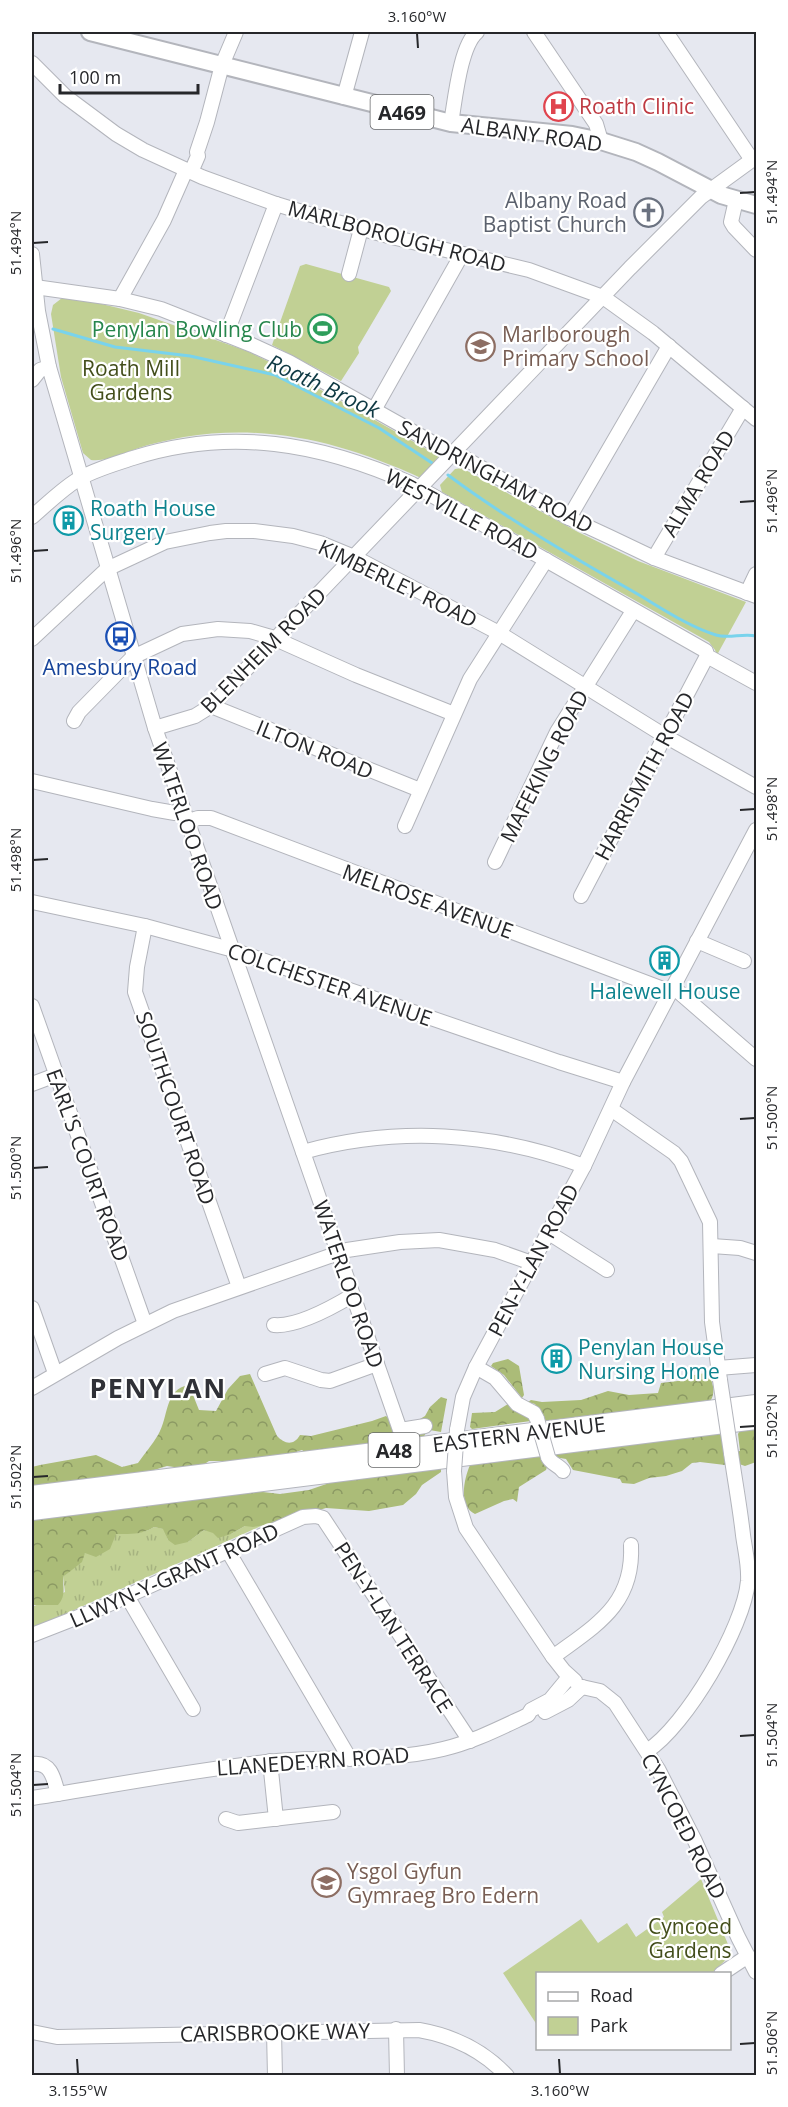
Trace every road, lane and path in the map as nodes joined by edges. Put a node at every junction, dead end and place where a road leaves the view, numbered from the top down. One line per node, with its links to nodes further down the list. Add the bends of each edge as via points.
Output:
1 (90, 32): 7 (main road, ALBANY ROAD / A469)
2 (236, 32): 9 (street)
3 (362, 32): 10 (street)
4 (477, 32): 11 (street, via 470,40 460,69)
5 (534, 32): 12 (street, via 596,124)
6 (666, 32): 13 (street)
7 (122, 36): 9 (main road, ALBANY ROAD / A469)
8 (32, 63): 14 (street, MARLBOROUGH ROAD, via 88,114 143,150)
9 (222, 65): 10 (main road, ALBANY ROAD / A469); 14 (street, via 198,156)
10 (345, 97): 11 (main road, ALBANY ROAD / A469)
11 (452, 123): 12 (main road, ALBANY ROAD / A469)
12 (601, 141): 15 (main road, ALBANY ROAD / A469, via 651,159)
13 (754, 158): 15 (street, BLENHEIM ROAD)
14 (188, 171): 17 (street, MARLBOROUGH ROAD); 26 (street)
15 (709, 190): 16 (main road, ALBANY ROAD / A469); 25 (street, BLENHEIM ROAD)
16 (736, 200): 18 (main road, ALBANY ROAD / A469); 20 (street, via 731,222)
17 (276, 204): 19 (street, MARLBOROUGH ROAD); 27 (street)
18 (756, 205)
19 (361, 229): 22 (street, MARLBOROUGH ROAD); 23 (street)
20 (756, 250)
21 (32, 254): 24 (street, WATERLOO ROAD)
22 (462, 254): 25 (street, MARLBOROUGH ROAD, via 529,270); 33 (street)
23 (349, 274)
24 (35, 286): 26 (street, SANDRINGHAM ROAD); 28 (street, WATERLOO ROAD)
25 (603, 297): 29 (street, MARLBOROUGH ROAD); 35 (street, BLENHEIM ROAD)
26 (120, 299): 27 (street, SANDRINGHAM ROAD, via 161,309)
27 (226, 335): 33 (street, SANDRINGHAM ROAD, via 272,354)
28 (40, 345): 30 (street, WATERLOO ROAD)
29 (669, 346): 32 (street, MARLBOROUGH ROAD); 39 (street)
30 (49, 367): 31 (street, via 40,370); 36 (street, WATERLOO ROAD)
31 (32, 380)
32 (743, 408): 34 (street, MARLBOROUGH ROAD); 41 (street, ALMA ROAD)
33 (374, 410): 35 (street, SANDRINGHAM ROAD)
34 (756, 419)
35 (454, 454): 37 (street, BLENHEIM ROAD); 39 (street, SANDRINGHAM ROAD)
36 (80, 478): 37 (street, WESTVILLE ROAD, via 146,454 242,442 325,452 381,470); 38 (street, WESTVILLE ROAD); 43 (street, WATERLOO ROAD)
37 (420, 489): 40 (street, BLENHEIM ROAD); 42 (street, WESTVILLE ROAD)
38 (32, 517)
39 (569, 518): 41 (street, SANDRINGHAM ROAD)
40 (354, 557): 43 (street, KIMBERLEY ROAD, via 293,536 226,531 165,542); 47 (street, KIMBERLEY ROAD); 49 (street, BLENHEIM ROAD)
41 (654, 558): 45 (street, SANDRINGHAM ROAD)
42 (546, 560): 46 (street, WESTVILLE ROAD); 47 (street)
43 (107, 569): 48 (street, KIMBERLEY ROAD); 51 (street, WATERLOO ROAD)
44 (756, 573): 45 (street)
45 (752, 594)
46 (633, 611): 50 (street, WESTVILLE ROAD, via 706,651); 53 (street, MAFEKING ROAD)
47 (499, 633): 53 (street, KIMBERLEY ROAD); 55 (street, via 470,679)
48 (32, 639)
49 (276, 639): 51 (street, via 250,631 199,630 166,640); 54 (street, BLENHEIM ROAD); 55 (street)
50 (707, 656): 52 (street, WESTVILLE ROAD); 58 (street, HARRISMITH ROAD)
51 (133, 657): 56 (street); 57 (street, WATERLOO ROAD)
52 (756, 683)
53 (585, 686): 58 (street, KIMBERLEY ROAD); 65 (street, MAFEKING ROAD, via 556,732)
54 (211, 706): 57 (street, BLENHEIM ROAD, via 195,716); 61 (street, ILTON ROAD)
55 (454, 714): 61 (street)
56 (74, 721)
57 (155, 728): 62 (street, WATERLOO ROAD)
58 (665, 735): 60 (street, KIMBERLEY ROAD); 66 (street, HARRISMITH ROAD)
59 (32, 781): 62 (street, MELROSE AVENUE)
60 (756, 787)
61 (420, 790): 63 (street)
62 (184, 817): 70 (street, WATERLOO ROAD); 72 (street, MELROSE AVENUE, via 211,818)
63 (405, 826)
64 (756, 830): 69 (street, PEN-Y-LAN ROAD)
65 (495, 862)
66 (581, 896)
67 (32, 902): 68 (street, COLCHESTER AVENUE)
68 (145, 926): 70 (street, COLCHESTER AVENUE); 87 (street, SOUTHCOURT ROAD, via 135,992)
69 (697, 941): 71 (street); 72 (street, PEN-Y-LAN ROAD)
70 (230, 949): 76 (street, COLCHESTER AVENUE); 79 (street, WATERLOO ROAD)
71 (750, 964)
72 (672, 989): 74 (street); 76 (street, PEN-Y-LAN ROAD)
73 (32, 1006): 75 (street, EARL'S COURT ROAD)
74 (756, 1059)
75 (56, 1075): 77 (street); 90 (street, EARL'S COURT ROAD)
76 (623, 1082): 78 (street, PEN-Y-LAN ROAD)
77 (32, 1084)
78 (611, 1109): 80 (street, PEN-Y-LAN ROAD); 82 (street, via 677,1156 708,1215)
79 (303, 1152): 80 (street, via 374,1138 454,1136 495,1141); 83 (street, WATERLOO ROAD)
80 (584, 1166): 81 (street, PEN-Y-LAN ROAD)
81 (549, 1233): 85 (street, PEN-Y-LAN ROAD); 86 (street)
82 (712, 1246): 84 (street); 97 (street, via 712,1322)
83 (338, 1253): 85 (street, via 383,1244 439,1240 495,1250); 87 (street); 88 (street, WATERLOO ROAD)
84 (756, 1253)
85 (532, 1263): 94 (street, PEN-Y-LAN ROAD)
86 (607, 1270)
87 (239, 1287): 90 (street)
88 (353, 1295): 91 (street, via 284,1326); 92 (street, WATERLOO ROAD)
89 (32, 1308): 95 (street)
90 (145, 1324): 95 (street)
91 (274, 1325)
92 (377, 1364): 96 (street, via 330,1381 285,1368); 101 (street, WATERLOO ROAD, via 400,1430)
93 (756, 1365): 97 (street)
94 (476, 1368): 102 (street, bridge, via 495,1378 517,1404 534,1413 548,1457); 111 (street, PEN-Y-LAN ROAD, bridge, via 463,1397 457,1430 456,1497 466,1528)
95 (55, 1373): 98 (street)
96 (265, 1374)
97 (719, 1374): 109 (street, bridge, via 748,1569)
98 (32, 1388)
99 (756, 1405): 103 (highway, EASTERN AVENUE / A48)
100 (756, 1419): 104 (highway, EASTERN AVENUE / A48)
101 (425, 1426)
102 (563, 1471)
103 (32, 1496)
104 (32, 1510)
105 (316, 1515): 107 (street, LLWYN-Y-GRANT ROAD, via 303,1517); 116 (street, PEN-Y-LAN TERRACE, via 323,1518)
106 (631, 1545): 111 (street, via 632,1565 619,1600 603,1619)
107 (228, 1551): 108 (street, LLWYN-Y-GRANT ROAD); 118 (street)
108 (127, 1596): 110 (street, LLWYN-Y-GRANT ROAD); 114 (street)
109 (750, 1607): 117 (street, via 695,1698 663,1738)
110 (32, 1635)
111 (553, 1657): 112 (street, PEN-Y-LAN ROAD)
112 (569, 1677): 113 (street, PEN-Y-LAN ROAD); 115 (street, LLANEDEYRN ROAD, via 550,1700)
113 (582, 1687): 115 (street, LLANEDEYRN ROAD, via 562,1703 535,1716); 117 (street, CYNCOED ROAD, via 622,1716)
114 (193, 1709)
115 (528, 1715): 116 (street, LLANEDEYRN ROAD)
116 (470, 1741): 118 (street, LLANEDEYRN ROAD, via 422,1753)
117 (647, 1751): 126 (street, CYNCOED ROAD, via 687,1823)
118 (350, 1759): 119 (street, LLANEDEYRN ROAD)
119 (270, 1761): 121 (street, LLANEDEYRN ROAD); 125 (street)
120 (32, 1764): 121 (street, via 48,1768)
121 (57, 1794): 122 (street, LLANEDEYRN ROAD)
122 (32, 1798)
123 (333, 1812): 125 (street)
124 (226, 1819): 125 (street, via 238,1823)
125 (276, 1819)
126 (748, 1956): 127 (street); 128 (street, CYNCOED ROAD)
127 (724, 1972)
128 (756, 1972)
129 (396, 2029): 130 (street, CARISBROOKE WAY); 133 (street); 134 (street, CARISBROOKE WAY, via 447,2036 482,2054)
130 (274, 2032): 131 (street, CARISBROOKE WAY, via 57,2037); 132 (street)
131 (32, 2034)
132 (275, 2076)
133 (397, 2076)
134 (507, 2076)

